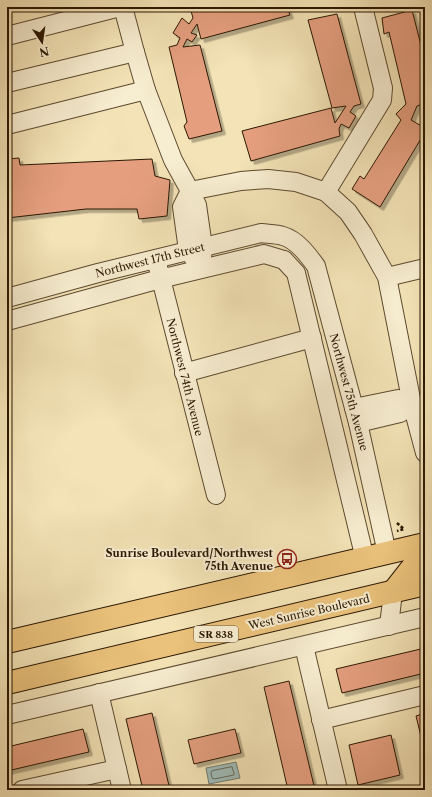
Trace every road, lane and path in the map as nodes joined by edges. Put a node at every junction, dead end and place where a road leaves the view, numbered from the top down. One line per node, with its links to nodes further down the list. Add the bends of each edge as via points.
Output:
1 (120, 7): 4 (street)
2 (123, 7): 5 (street)
3 (363, 7): 10 (street, via 383,88 382,100)
4 (7, 36)
5 (135, 52): 6 (street); 7 (street)
6 (7, 83)
7 (146, 90): 8 (street); 9 (street, via 173,160)
8 (7, 125)
9 (190, 191): 10 (street, via 240,181 268,179 296,182); 12 (street, via 197,205)
10 (326, 192): 18 (street, via 348,212)
11 (292, 241): 12 (street, Northwest 17th Street, via 283,236 260,233); 14 (street); 26 (street, Northwest 75th Avenue, via 316,266)
12 (195, 248): 13 (street, Northwest 17th Street); 16 (street)
13 (156, 259): 17 (street, Northwest 17th Street); 19 (street, Northwest 74th Avenue)
14 (284, 260): 16 (street, Northwest 17th Street, via 264,254); 23 (street, Northwest 75th Avenue, via 296,273)
15 (425, 268): 18 (street)
16 (201, 269): 19 (street, Northwest 17th Street)
17 (98, 273): 20 (street); 21 (street, Northwest 17th Street)
18 (387, 277): 25 (street)
19 (160, 278): 20 (street, Northwest 17th Street); 24 (street, Northwest 74th Avenue)
20 (104, 294): 22 (street, Northwest 17th Street)
21 (7, 298)
22 (7, 321)
23 (312, 338): 24 (street); 32 (street, Northwest 75th Avenue)
24 (184, 373): 28 (street, Northwest 74th Avenue)
25 (412, 404): 26 (street, via 400,413); 27 (street)
26 (356, 416): 31 (street, Northwest 75th Avenue)
27 (425, 453)
28 (216, 495)
29 (425, 544): 31 (highway)
30 (425, 551): 34 (highway)
31 (387, 552): 32 (highway)
32 (365, 559): 37 (highway)
33 (425, 584): 34 (highway, West Sunrise Boulevard / SR 838)
34 (393, 592): 36 (street); 39 (highway, West Sunrise Boulevard / SR 838)
35 (425, 617): 36 (street)
36 (389, 626): 38 (street)
37 (7, 642)
38 (304, 646): 40 (street); 43 (street)
39 (7, 683)
40 (99, 693): 42 (street); 44 (street)
41 (425, 695): 43 (street)
42 (7, 715)
43 (321, 720): 47 (street)
44 (117, 769): 45 (street); 46 (street)
45 (22, 790)
46 (122, 790)
47 (338, 790)

